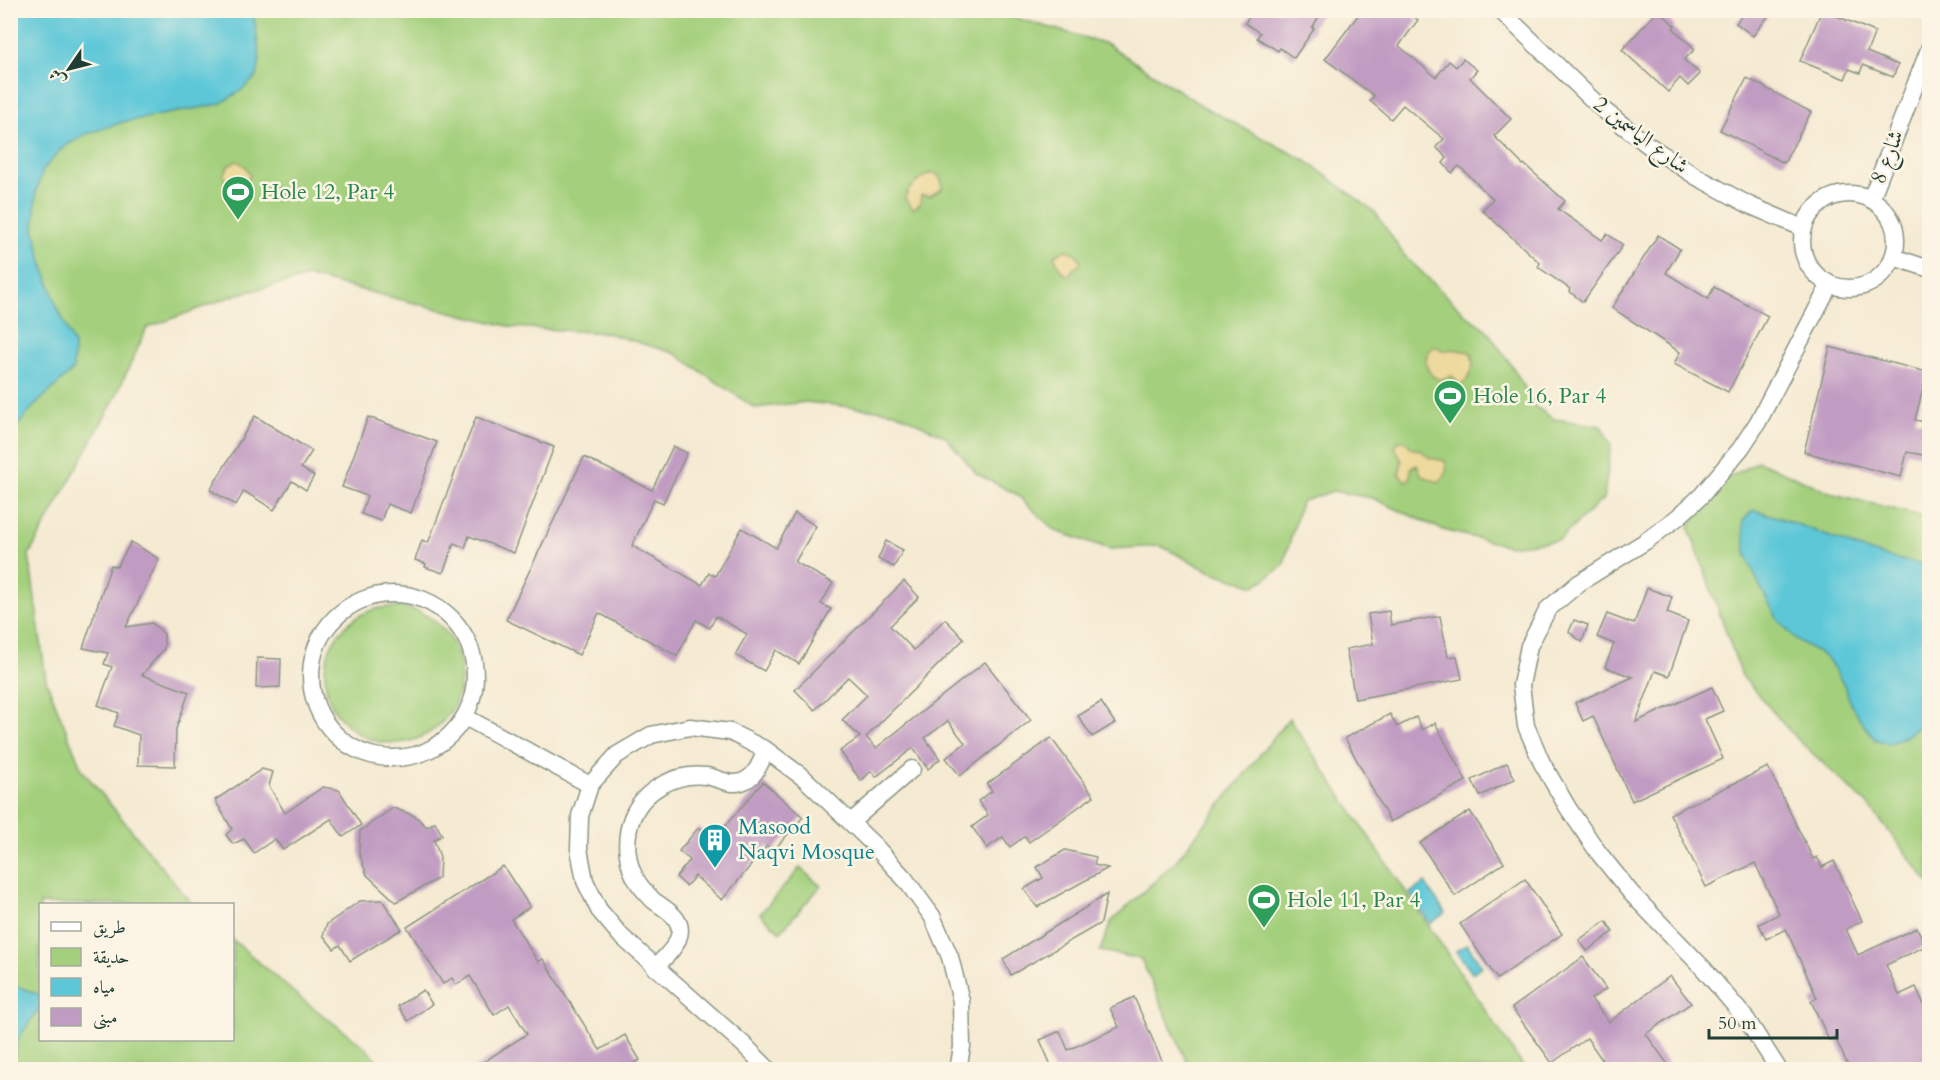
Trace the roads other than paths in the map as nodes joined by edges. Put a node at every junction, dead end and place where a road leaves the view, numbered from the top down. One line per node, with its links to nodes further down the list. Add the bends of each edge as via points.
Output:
1 (1500, 10): 4 (street, شارع الياسمين 2, via 1601,108 1648,145 1749,205)
2 (1929, 47): 3 (street, شارع 8)
3 (1871, 199): 4 (street, via 1836,195 1815,207); 5 (street, via 1882,207 1895,230)
4 (1803, 228): 7 (street, via 1803,248 1810,267)
5 (1893, 257): 6 (street); 7 (street, via 1879,278 1868,284 1843,288)
6 (1929, 269)
7 (1830, 284): 16 (street, via 1758,422 1735,456 1678,517 1579,583 1548,609 1529,646 1521,685 1526,726 1568,808 1631,893 1747,1020)
8 (465, 717): 8 (street, via 474,692 475,664 466,639 450,617 428,601 402,594 375,596 350,606 329,624 316,647 311,674 315,701 327,725 347,744 372,755 398,758 425,752 448,738); 11 (street)
9 (766, 750): 11 (street, via 730,732 690,727 651,735 616,755); 12 (street, via 804,778); 13 (street, via 759,766 745,780 736,783 705,776 683,777 662,785 644,799 632,818 627,839 633,872 653,899 671,912 680,929 674,946)
10 (912, 769): 12 (street)
11 (590, 785): 13 (street, via 580,816 579,849 585,881 599,910)
12 (851, 822): 15 (street, via 905,879 932,916 950,957 961,1001)
13 (655, 968): 14 (street)
14 (769, 1070)
15 (958, 1070)
16 (1779, 1070)

